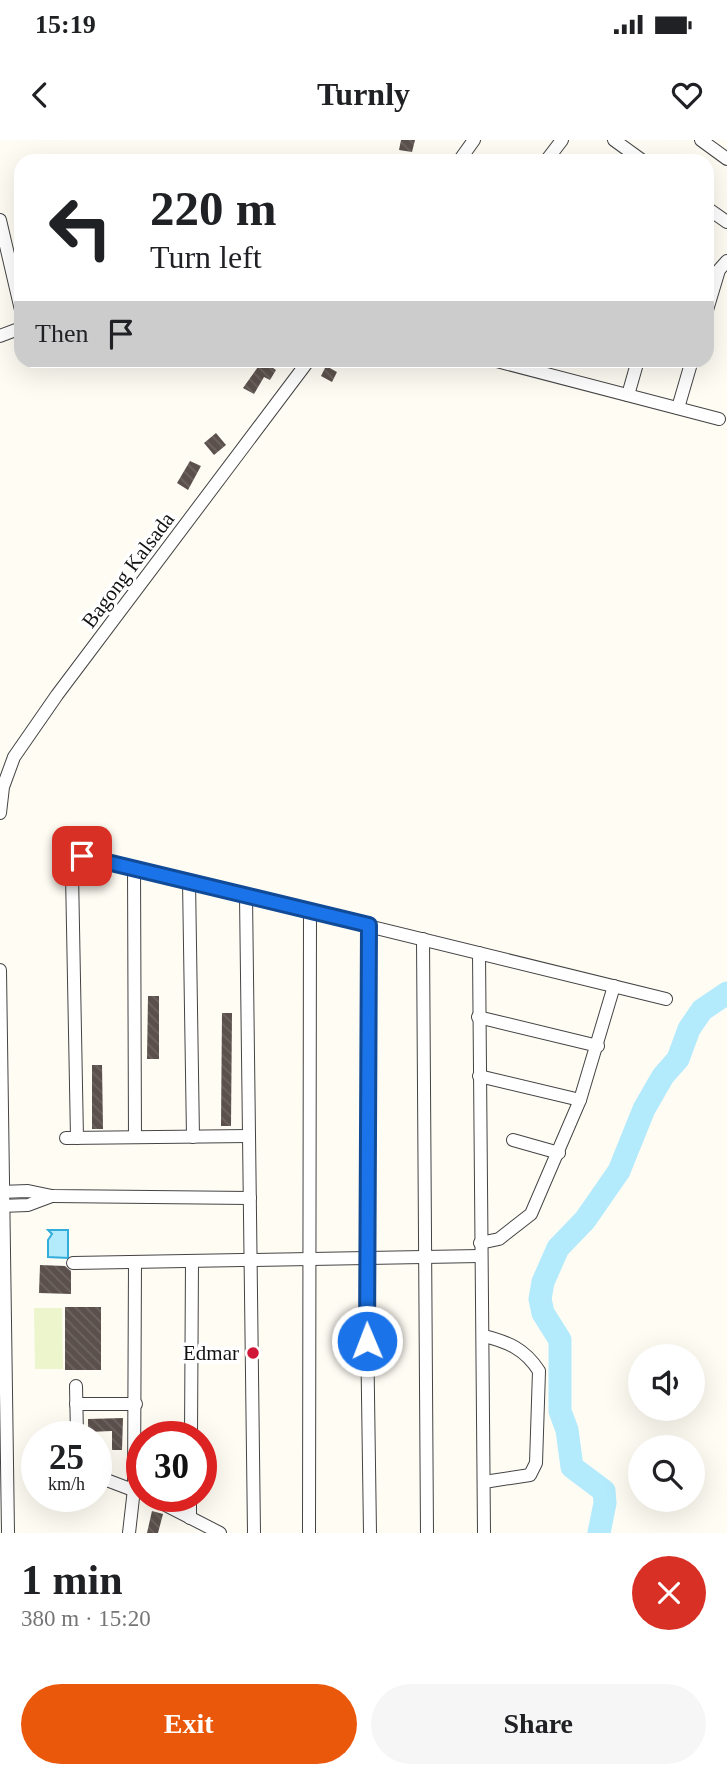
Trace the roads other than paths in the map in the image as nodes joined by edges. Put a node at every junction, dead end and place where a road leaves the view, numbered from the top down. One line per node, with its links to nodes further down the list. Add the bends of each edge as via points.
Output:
1 (474, 140): 4 (street)
2 (614, 140): 5 (street)
3 (701, 140): 6 (street)
4 (463, 154)
5 (633, 154)
6 (727, 159)
7 (0, 220): 8 (street)
8 (6, 274): 9 (street)
9 (14, 293)
10 (303, 368): 17 (street, Bagong Kalsada, via 14,757)
11 (535, 368): 14 (street)
12 (636, 368): 14 (street)
13 (690, 368): 15 (street)
14 (628, 395): 15 (street)
15 (678, 408): 16 (street)
16 (719, 419)
17 (0, 813)
18 (134, 867): 19 (street); 33 (street); 33 (street, via 82,856 73,864 71,1138)
19 (189, 881): 20 (street); 34 (street)
20 (246, 896): 21 (street); 32 (street)
21 (310, 911): 22 (street); 44 (street)
22 (369, 925): 23 (street); 43 (street)
23 (423, 939): 24 (street); 42 (street)
24 (479, 953): 26 (street); 28 (street)
25 (0, 970): 37 (street)
26 (614, 986): 27 (street); 29 (street)
27 (666, 999)
28 (478, 1017): 29 (street); 30 (street)
29 (598, 1046): 31 (street)
30 (479, 1076): 31 (street); 41 (street)
31 (580, 1100): 36 (street)
32 (249, 1136): 34 (street); 39 (street)
33 (135, 1137): 34 (street)
34 (193, 1137)
35 (513, 1140): 36 (street)
36 (559, 1153): 41 (street, via 525,1222)
37 (1, 1192): 38 (street); 40 (street)
38 (52, 1196): 39 (street); 40 (street, via 28,1205)
39 (250, 1198): 45 (street)
40 (2, 1206): 61 (street)
41 (480, 1250): 42 (street); 49 (street)
42 (424, 1257): 43 (street); 67 (street)
43 (366, 1258): 44 (street); 66 (street)
44 (310, 1259): 45 (street); 65 (street)
45 (250, 1260): 46 (street); 64 (street)
46 (192, 1261): 47 (street); 55 (street)
47 (135, 1262): 48 (street); 52 (street)
48 (73, 1263)
49 (484, 1336): 56 (street); 56 (street, via 520,1349 539,1371 536,1462 530,1475)
50 (76, 1386): 51 (street)
51 (76, 1404): 52 (street); 53 (street)
52 (136, 1404): 54 (street)
53 (77, 1421)
54 (136, 1421)
55 (191, 1421)
56 (484, 1482): 68 (street)
57 (133, 1512): 62 (street)
58 (179, 1512): 60 (street)
59 (190, 1512): 60 (street)
60 (190, 1518): 63 (street)
61 (8, 1533)
62 (128, 1533)
63 (220, 1533)
64 (254, 1533)
65 (309, 1533)
66 (370, 1533)
67 (427, 1533)
68 (484, 1533)

